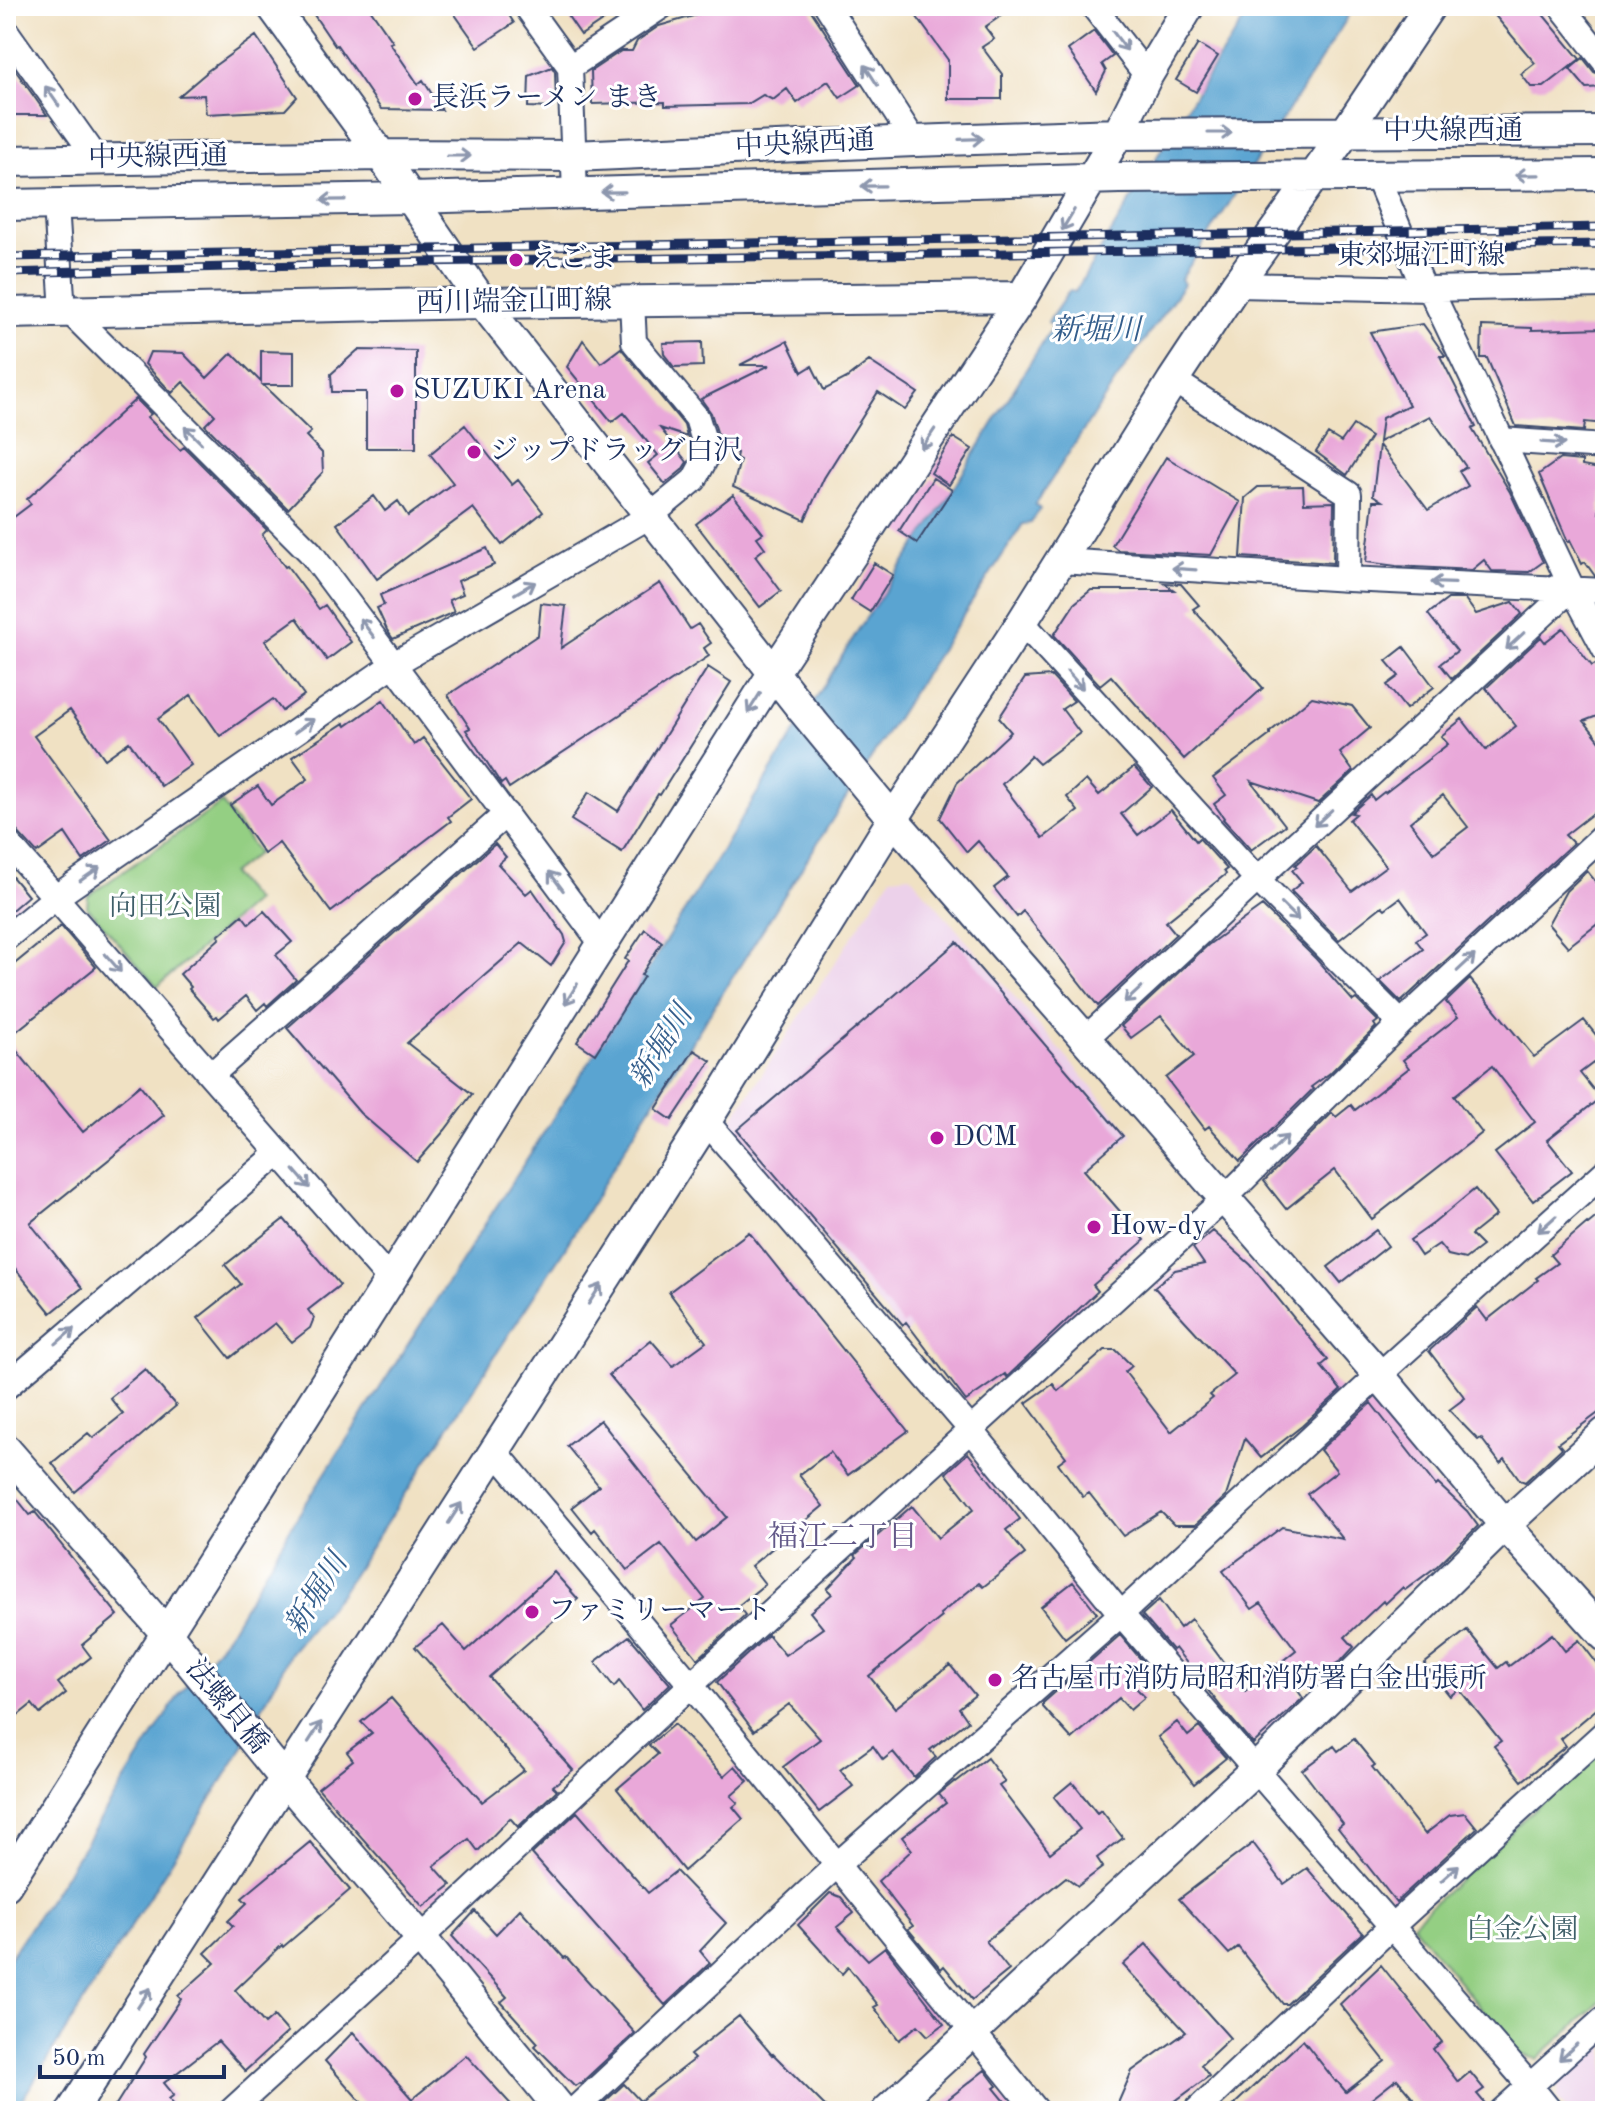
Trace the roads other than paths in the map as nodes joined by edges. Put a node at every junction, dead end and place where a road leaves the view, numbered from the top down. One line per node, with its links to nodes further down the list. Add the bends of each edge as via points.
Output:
1 (272, 6): 17 (street)
2 (526, 6): 11 (street)
3 (662, 6): 11 (street)
4 (827, 6): 16 (street, one-way to 4)
5 (1093, 6): 12 (street, one-way to 12)
6 (1189, 6): 12 (street)
7 (1430, 6): 14 (street)
8 (1561, 6): 10 (street)
9 (6, 31): 19 (street, one-way to 9)
10 (1605, 62)
11 (570, 67): 18 (street)
12 (1147, 76): 15 (street)
13 (1605, 131): 14 (street, 中央線西通)
14 (1345, 133): 15 (street, 中央線西通, one-way to 14); 23 (street)
15 (1130, 134): 16 (street, 中央線西通, one-way to 15); 24 (street)
16 (914, 141): 18 (street, 中央線西通)
17 (381, 155): 18 (street, 中央線西通, one-way to 18); 19 (street, 中央線西通); 26 (street)
18 (573, 156): 25 (street)
19 (97, 159): 20 (street, 中央線西通)
20 (6, 161)
21 (1605, 174): 22 (street, 中央線西通, one-way to 22)
22 (1377, 176): 23 (street, 中央線西通); 31 (street)
23 (1313, 177): 24 (street, 中央線西通); 29 (street)
24 (1106, 179): 25 (street, 中央線西通, one-way to 25); 32 (street, one-way to 32)
25 (575, 193): 26 (street, 中央線西通)
26 (411, 198): 27 (street, 中央線西通, one-way to 27); 34 (street)
27 (56, 204): 28 (street, 中央線西通); 35 (street)
28 (6, 205)
29 (1236, 285): 31 (street, 東郊堀江町線); 38 (street)
30 (1605, 285): 31 (street, 東郊堀江町線)
31 (1427, 289): 39 (street)
32 (1022, 297): 33 (street, 西川端金山町線); 49 (street, one-way to 49)
33 (632, 301): 34 (street, 西川端金山町線); 41 (street, via 634,342 697,418 708,454 694,480)
34 (483, 303): 35 (street, 西川端金山町線); 41 (street)
35 (66, 312): 36 (street, 西川端金山町線); 48 (street, one-way to 35, via 310,552)
36 (18, 313): 37 (street)
37 (6, 332)
38 (1173, 380): 42 (street); 43 (street, via 1349,494)
39 (1501, 440): 40 (street, one-way to 40); 44 (street)
40 (1605, 447)
41 (650, 516): 48 (street, one-way to 41); 49 (street)
42 (1060, 561): 43 (street, one-way to 42); 46 (street)
43 (1348, 579): 44 (street, one-way to 43)
44 (1572, 588): 45 (street); 47 (street); 54 (street, one-way to 54)
45 (1605, 591)
46 (1022, 622): 51 (street); 54 (street, one-way to 54)
47 (1605, 650)
48 (394, 664): 50 (street); 55 (street, one-way to 48)
49 (774, 672): 51 (street); 57 (street, one-way to 57)
50 (506, 814): 57 (street, one-way to 50); 60 (street)
51 (893, 819): 59 (street); 61 (street)
52 (1605, 834): 58 (street, one-way to 52)
53 (6, 841): 55 (street)
54 (1257, 879): 58 (street, one-way to 58); 59 (street, one-way to 59)
55 (56, 897): 56 (street); 60 (street, one-way to 60)
56 (6, 938)
57 (602, 944): 65 (street, one-way to 65)
58 (1401, 1023): 64 (street, one-way to 58)
59 (1085, 1039): 64 (street)
60 (211, 1075): 62 (street)
61 (706, 1121): 68 (street); 71 (street, one-way to 61)
62 (279, 1153): 65 (street, one-way to 65); 67 (street, one-way to 62)
63 (1605, 1172): 66 (street, one-way to 66)
64 (1224, 1199): 66 (street); 68 (street)
65 (390, 1280): 75 (street)
66 (1379, 1375): 72 (street); 73 (street)
67 (6, 1387)
68 (971, 1430): 73 (street); 76 (street)
69 (1605, 1433): 72 (street)
70 (6, 1450): 75 (street, 法螺貝橋)
71 (495, 1451): 76 (street); 79 (street, one-way to 71)
72 (1505, 1525): 74 (street); 78 (street)
73 (1121, 1614): 78 (street); 80 (street)
74 (1605, 1636)
75 (173, 1642): 79 (street, 法螺貝橋); 81 (street)
76 (691, 1685): 80 (street); 83 (street)
77 (1605, 1732): 82 (street, one-way to 77)
78 (1255, 1770): 82 (street); 85 (street)
79 (279, 1772): 83 (street, 法螺貝橋); 87 (street, one-way to 79)
80 (838, 1864): 85 (street); 90 (street)
81 (6, 1885)
82 (1392, 1926): 86 (street); 93 (street)
83 (421, 1938): 88 (street); 89 (street, 法螺貝橋)
84 (1605, 2018): 86 (street, one-way to 86)
85 (973, 2032): 91 (street); 92 (street)
86 (1530, 2086): 94 (street); 95 (street)
87 (80, 2107)
88 (231, 2111)
89 (562, 2111)
90 (573, 2111)
91 (887, 2111)
92 (1037, 2111)
93 (1196, 2111)
94 (1502, 2111)
95 (1550, 2111)

